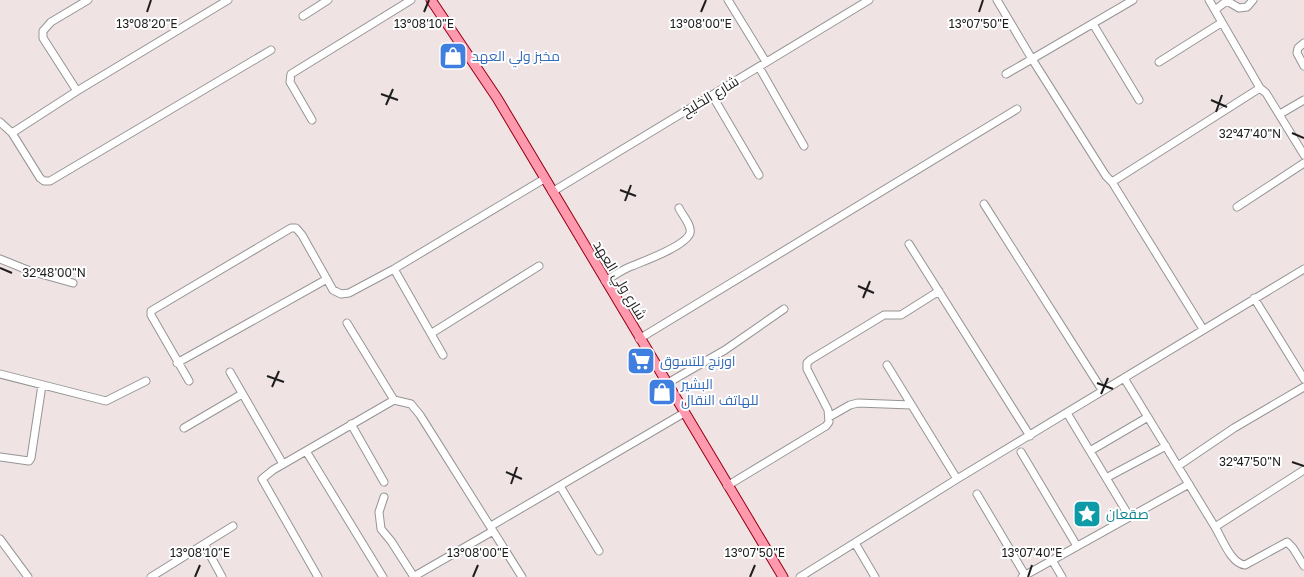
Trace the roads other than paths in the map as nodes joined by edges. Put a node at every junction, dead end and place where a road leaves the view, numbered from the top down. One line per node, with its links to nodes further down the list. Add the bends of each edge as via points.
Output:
1 (88, 0): 26 (street, via 51,22 43,31 43,38)
2 (228, 0): 26 (street)
3 (328, 0): 14 (street)
4 (411, 0): 32 (street, via 291,74 290,82)
5 (431, 0): 39 (main road, شارع ولي العهد, via 497,98)
6 (728, 0): 20 (street)
7 (869, 0): 20 (street, شارع الخليخ)
8 (997, 0): 19 (street)
9 (1133, 0): 16 (street)
10 (1209, 0): 13 (street)
11 (1228, 0): 12 (street, via 1239,8 1247,7); 13 (street)
12 (1253, 0)
13 (1215, 10): 15 (street)
14 (303, 16)
15 (1221, 23): 21 (street); 25 (street)
16 (1093, 24): 19 (street); 28 (street)
17 (1304, 43): 22 (street, via 1297,51)
18 (271, 50): 34 (street, via 50,181 44,182 40,178)
19 (1032, 59): 24 (street); 40 (street)
20 (766, 62): 23 (street, شارع الخليخ)
21 (1159, 62)
22 (1304, 66)
23 (759, 67): 27 (street, شارع الخليخ); 35 (street)
24 (1006, 74)
25 (1260, 88): 31 (street); 40 (street)
26 (77, 91): 34 (street)
27 (712, 95): 38 (street); 41 (street, شارع الخليخ)
28 (1139, 100)
29 (1304, 100): 31 (street)
30 (1017, 109): 59 (street)
31 (1280, 114): 36 (street)
32 (312, 120)
33 (0, 122): 34 (street)
34 (12, 133)
35 (804, 146)
36 (1304, 155)
37 (1304, 163): 43 (street)
38 (759, 175)
39 (544, 179): 41 (main road, شارع ولي العهد); 48 (street)
40 (1112, 182): 57 (street)
41 (552, 192): 51 (main road, شارع ولي العهد)
42 (984, 204): 72 (street)
43 (1237, 207)
44 (679, 208): 51 (street, via 690,227 685,240)
45 (909, 244): 53 (street)
46 (0, 259): 52 (street)
47 (538, 266): 58 (street)
48 (394, 269): 50 (street, via 348,293 333,290); 58 (street)
49 (1304, 269): 54 (street)
50 (327, 280): 61 (street); 61 (street, via 302,235 296,228 291,228 151,311)
51 (605, 281): 59 (main road, شارع ولي العهد)
52 (73, 284)
53 (939, 291): 78 (street, via 901,315 884,315 807,363); 82 (street)
54 (1254, 298): 57 (street); 66 (street)
55 (784, 309): 69 (street, via 725,350)
56 (347, 323): 74 (street)
57 (1203, 329): 65 (street)
58 (432, 333): 60 (street)
59 (639, 339): 69 (main road, شارع ولي العهد)
60 (443, 355)
61 (178, 363): 68 (street)
62 (887, 365): 75 (street)
63 (230, 372): 73 (street)
64 (0, 374): 70 (street)
65 (1124, 378): 72 (street); 79 (street)
66 (1304, 379)
67 (146, 381): 70 (street, via 109,400)
68 (189, 381)
69 (666, 384): 76 (main road, شارع ولي العهد)
70 (42, 385): 87 (street, via 31,458 24,462)
71 (1304, 387): 89 (street)
72 (1102, 390): 77 (street)
73 (242, 394): 81 (street); 88 (street)
74 (394, 400): 80 (street); 102 (street, via 411,404 420,415)
75 (911, 405): 78 (street, via 858,403); 92 (street)
76 (684, 413): 95 (street); 96 (main road, شارع ولي العهد)
77 (1067, 413): 82 (street); 84 (street)
78 (829, 417): 96 (street, via 826,426)
79 (1148, 417): 83 (street); 84 (street)
80 (351, 424): 85 (street); 93 (street)
81 (184, 428)
82 (1030, 436): 92 (street)
83 (1166, 446): 89 (street); 91 (street)
84 (1090, 450): 91 (street)
85 (306, 451): 88 (street); 115 (street)
86 (1021, 452): 106 (street)
87 (0, 457)
88 (283, 464): 114 (street, via 262,479)
89 (1178, 466): 94 (street)
90 (1304, 470): 101 (street)
91 (1106, 478): 99 (street)
92 (957, 479): 104 (street)
93 (384, 482)
94 (1188, 484): 99 (street); 101 (street)
95 (560, 486): 102 (street); 107 (street)
96 (727, 486): 118 (main road, شارع ولي العهد)
97 (977, 494): 110 (street)
98 (384, 497): 116 (street, via 379,512 381,529)
99 (1129, 516): 106 (street)
100 (233, 526): 105 (street)
101 (1215, 527): 109 (street, via 1241,565 1286,542)
102 (492, 529): 116 (street); 117 (street)
103 (0, 539): 111 (street)
104 (855, 543): 119 (street); 120 (street)
105 (204, 544): 112 (street); 113 (street)
106 (1077, 546): 108 (street)
107 (600, 551)
108 (1052, 560): 110 (street); 121 (street)
109 (1304, 566)
110 (1024, 576)
111 (27, 577)
112 (151, 577)
113 (222, 577)
114 (318, 577)
115 (383, 577)
116 (413, 577)
117 (522, 577)
118 (783, 577)
119 (800, 577)
120 (875, 577)
121 (1062, 577)

